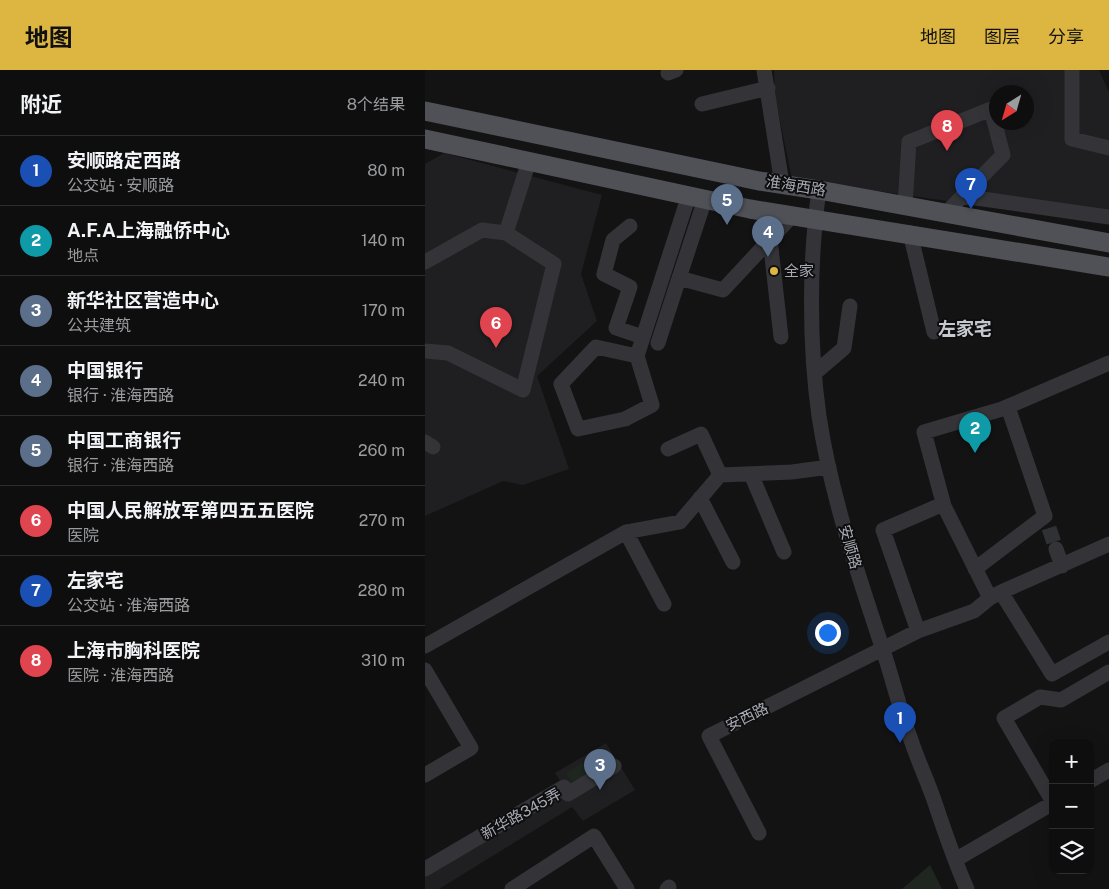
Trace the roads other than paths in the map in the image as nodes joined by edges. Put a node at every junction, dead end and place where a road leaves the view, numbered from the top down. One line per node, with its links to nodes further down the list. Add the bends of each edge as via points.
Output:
1 (764, 70): 3 (street)
2 (1072, 70): 7 (street, via 1072,139)
3 (768, 88): 4 (street); 9 (street)
4 (702, 104)
5 (425, 111): 9 (main road, 淮海西路)
6 (425, 138): 8 (main road, 淮海西路)
7 (1109, 148)
8 (529, 161): 12 (main road, 淮海西路); 19 (street)
9 (782, 184): 10 (main road, 淮海西路)
10 (819, 190): 13 (main road, 淮海西路); 17 (street, 安顺路)
11 (963, 196): 13 (street, via 1003,155 991,109 909,142); 14 (street); 16 (street)
12 (697, 197): 15 (main road, 淮海西路); 25 (street); 27 (street)
13 (905, 206): 14 (main road, 淮海西路)
14 (947, 213): 22 (main road, 淮海西路)
15 (793, 215): 17 (main road, 淮海西路); 21 (street)
16 (1109, 218)
17 (815, 219): 20 (main road, 淮海西路); 36 (street, 安顺路, via 811,292)
18 (630, 226): 26 (street, via 613,240 604,274)
19 (505, 233): 23 (street, via 482,230); 33 (street, via 555,264 523,390 448,353)
20 (910, 233): 24 (main road, 淮海西路); 29 (street)
21 (770, 239): 25 (street, via 723,290); 31 (street)
22 (1109, 243)
23 (425, 262)
24 (1109, 267)
25 (679, 278): 32 (street)
26 (630, 287): 27 (street); 30 (street, via 616,328)
27 (656, 296): 30 (street)
28 (849, 306): 36 (street, via 844,348)
29 (934, 332)
30 (643, 337): 34 (street)
31 (781, 337)
32 (658, 343)
33 (425, 351)
34 (637, 356): 34 (street, via 652,405 625,419 578,429 561,384 596,347)
35 (1109, 363): 37 (street)
36 (815, 372): 39 (street, 安顺路)
37 (1008, 407): 43 (street, via 924,432); 50 (street, via 1047,522)
38 (668, 448): 41 (street, via 701,434)
39 (829, 467): 40 (street); 56 (street, 安顺路, via 853,558)
40 (751, 474): 41 (street); 47 (street)
41 (720, 475): 42 (street)
42 (700, 498): 44 (street, via 680,522); 48 (street)
43 (943, 504): 50 (street); 53 (street, via 883,530)
44 (626, 532): 52 (street); 55 (street)
45 (1109, 544): 49 (street)
46 (1056, 549): 49 (street)
47 (784, 552)
48 (733, 562)
49 (1062, 566): 51 (street)
50 (975, 569): 51 (street)
51 (995, 595): 53 (street, via 974,612); 54 (street, via 1052,674)
52 (664, 604)
53 (917, 632): 56 (street)
54 (1109, 642)
55 (425, 646)
56 (883, 650): 65 (street, 安西路, via 709,736); 66 (street, 安顺路, via 910,740)
57 (425, 670): 61 (street, via 471,748)
58 (1109, 672): 63 (street, via 1061,700 1040,696 1004,718)
59 (614, 766): 67 (street, 新华路345弄, via 569,794 564,787)
60 (1109, 770): 62 (street)
61 (425, 775)
62 (1094, 779)
63 (1049, 795)
64 (1049, 804): 66 (street)
65 (759, 833)
66 (955, 860): 70 (street, 安顺路)
67 (425, 869)
68 (511, 889): 69 (street, via 594,836)
69 (627, 889)
70 (967, 889)

